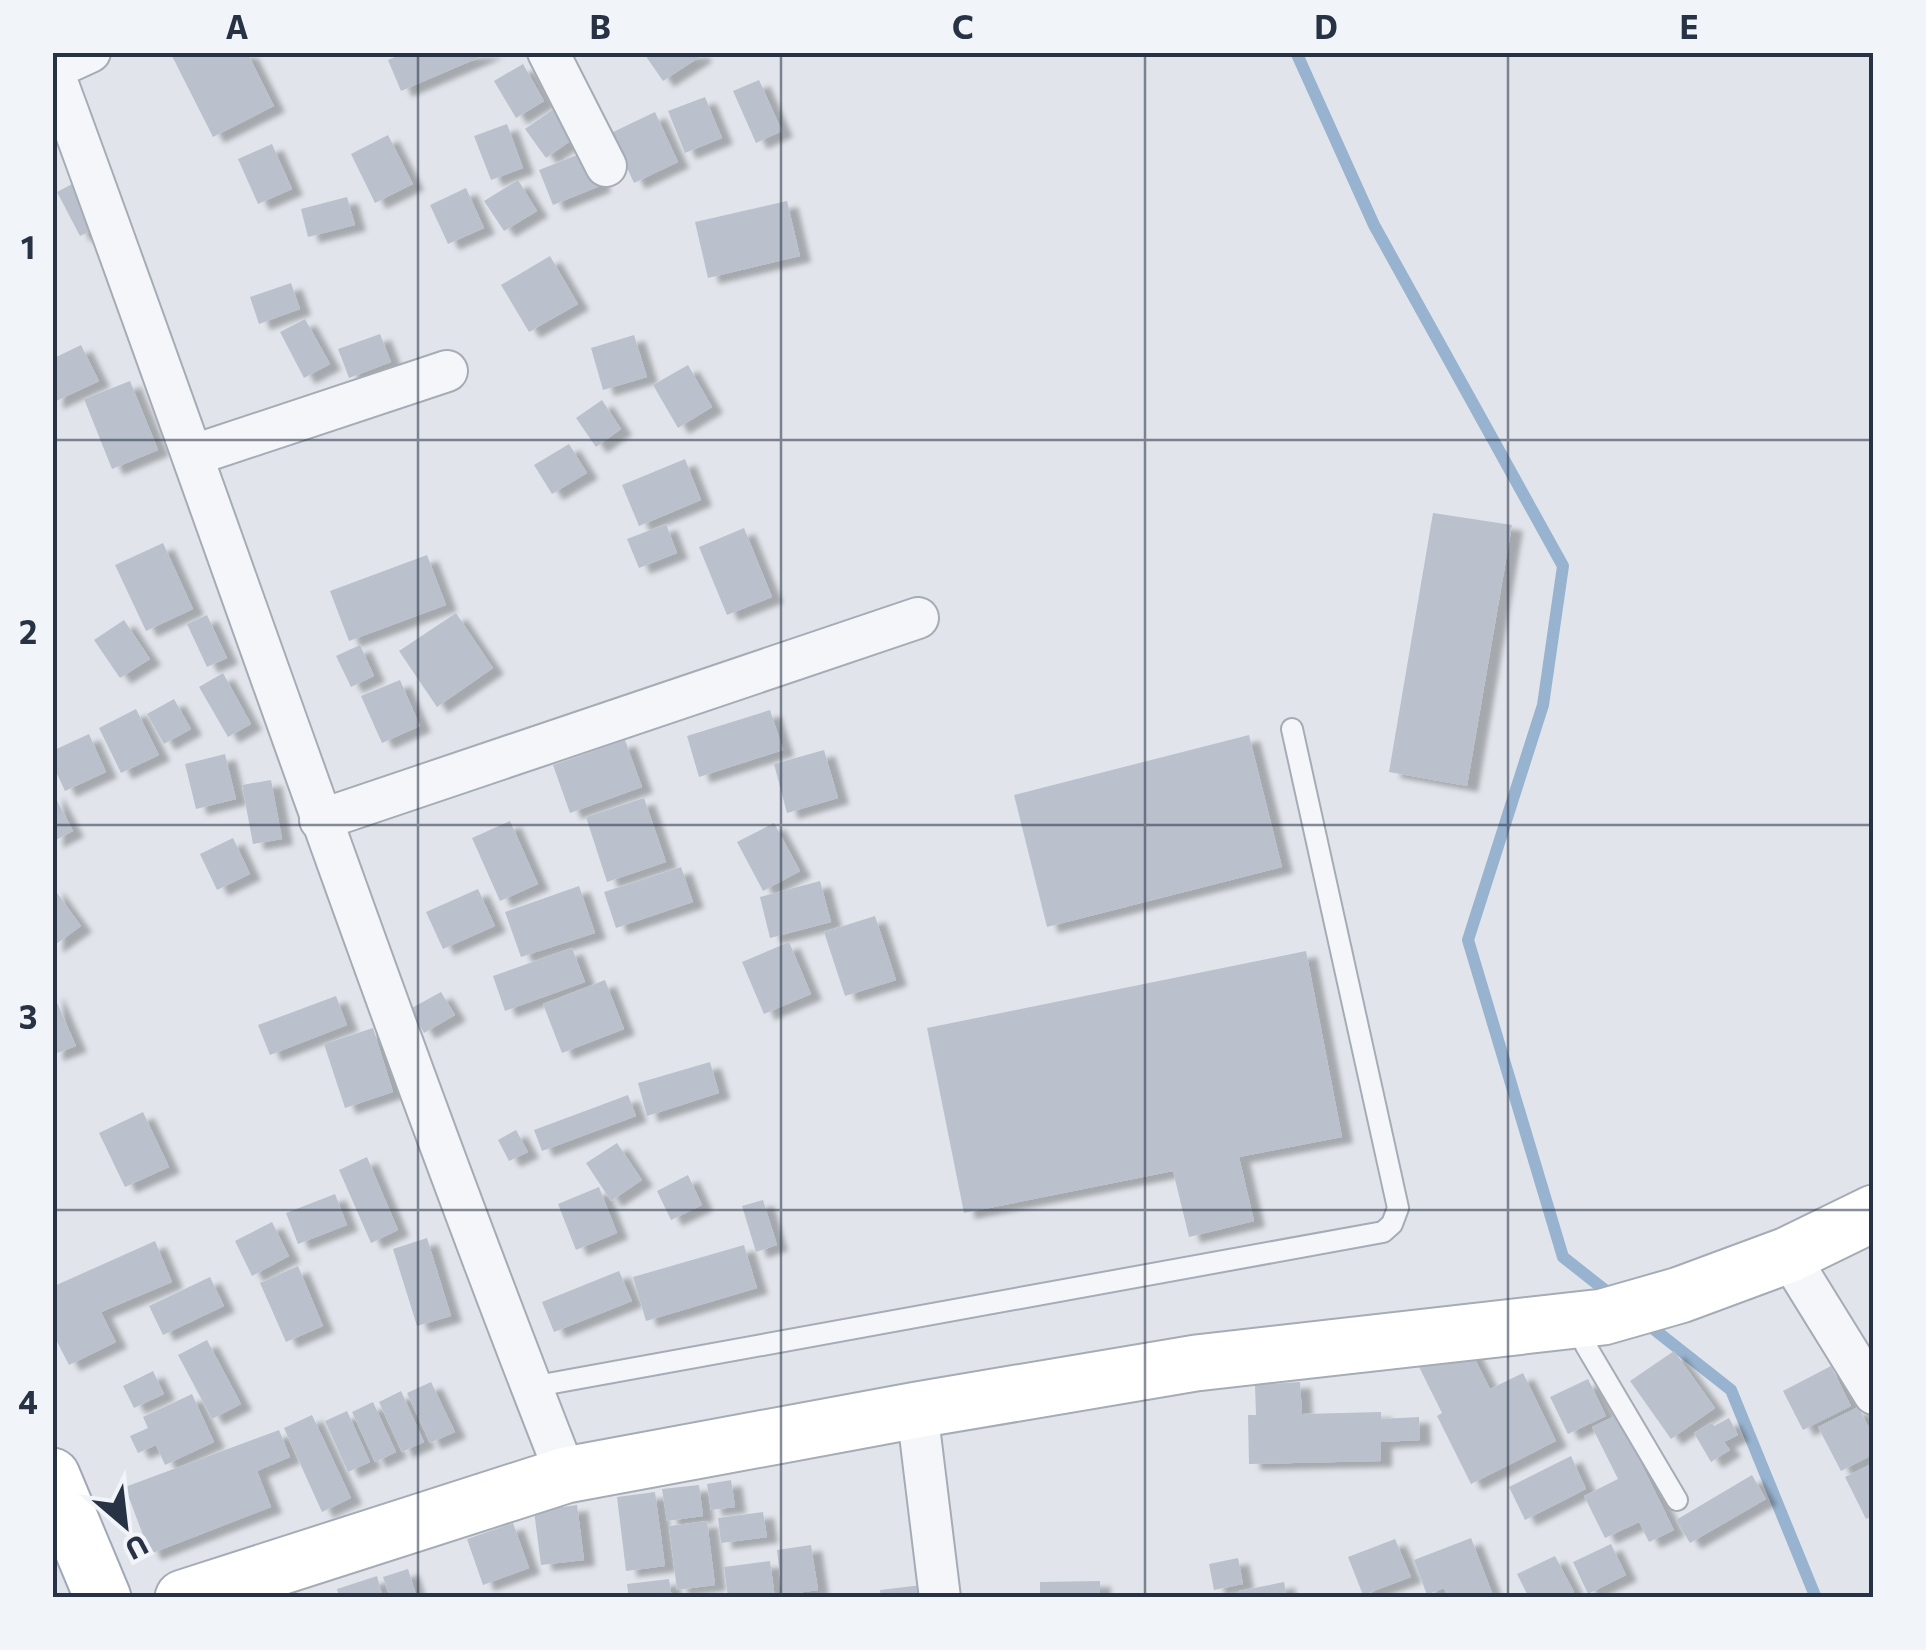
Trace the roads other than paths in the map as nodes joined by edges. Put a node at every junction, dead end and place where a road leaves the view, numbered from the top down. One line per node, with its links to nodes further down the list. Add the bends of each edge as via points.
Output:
1 (90, 52): 3 (street)
2 (548, 52): 4 (street)
3 (53, 68): 6 (street)
4 (606, 166)
5 (447, 371): 6 (street)
6 (194, 455): 9 (street)
7 (918, 618): 9 (street)
8 (1292, 729): 13 (lane, via 1398,1208 1383,1232)
9 (320, 820): 13 (street)
10 (1874, 1213): 11 (main road)
11 (1788, 1255): 12 (main road); 14 (street)
12 (1590, 1319): 15 (main road, via 1196,1363); 18 (lane, via 1586,1346)
13 (532, 1387): 16 (street)
14 (1874, 1394)
15 (916, 1410): 16 (main road); 21 (street)
16 (566, 1475): 20 (main road)
17 (52, 1476): 19 (main road)
18 (1677, 1500)
19 (103, 1598)
20 (183, 1598)
21 (940, 1598)

